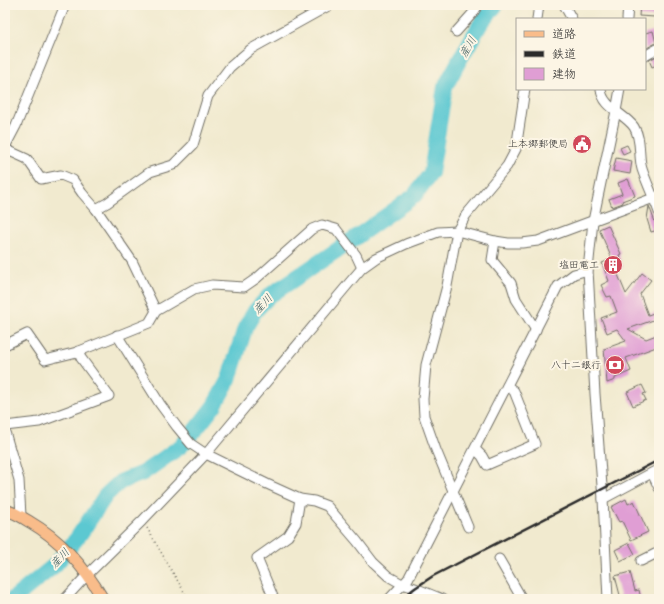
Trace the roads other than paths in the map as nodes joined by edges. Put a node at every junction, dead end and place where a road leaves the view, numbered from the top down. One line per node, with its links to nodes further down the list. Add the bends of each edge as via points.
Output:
1 (64, 5): 17 (street)
2 (330, 5): 19 (street, via 251,49 230,67 208,96 193,145 173,165 150,172)
3 (478, 5): 10 (street)
4 (539, 5): 7 (street)
5 (564, 5): 8 (street)
6 (628, 5): 9 (street)
7 (537, 18)
8 (571, 18)
9 (627, 18)
10 (456, 32)
11 (659, 48): 12 (street)
12 (646, 55)
13 (526, 90): 22 (street, via 516,149 507,166 466,215)
14 (600, 90): 16 (street, via 604,99)
15 (620, 90): 16 (street)
16 (616, 111): 18 (street, via 637,132 642,168); 21 (street)
17 (5, 148): 19 (street, via 27,159 41,179 61,175 73,180)
18 (656, 197): 20 (street); 21 (street)
19 (96, 208): 26 (street, via 132,261)
20 (659, 212)
21 (593, 221): 23 (street, via 538,241 522,244); 25 (street)
22 (457, 231): 23 (street); 24 (street, via 438,232 406,244 376,258); 38 (street, via 447,286 426,365 422,399 424,416)
23 (495, 241): 27 (street, via 492,260 511,283 516,299)
24 (362, 268): 26 (street, via 336,229 322,225 312,229 244,287 212,285 194,289); 35 (street)
25 (588, 270): 27 (street, via 574,274 558,286); 40 (street)
26 (156, 311): 28 (street, via 149,322)
27 (536, 330): 31 (street)
28 (117, 336): 30 (street); 35 (street, via 177,427 191,444)
29 (5, 345): 30 (street, via 27,334 46,360)
30 (78, 351): 32 (street, via 109,396 39,422)
31 (507, 386): 34 (street); 34 (street, via 514,391 535,444 487,464)
32 (5, 426)
33 (5, 432): 42 (street, via 19,480)
34 (475, 449): 38 (street)
35 (206, 454): 39 (street); 47 (street)
36 (655, 471): 37 (street); 40 (street)
37 (659, 488)
38 (454, 492): 43 (street); 48 (street, via 408,579)
39 (300, 499): 48 (street, via 327,506 373,562 388,576); 51 (street, via 296,523 288,536 257,558)
40 (603, 499): 55 (street)
41 (5, 510): 42 (main road)
42 (21, 516): 47 (main road, via 41,528 65,548)
43 (468, 527)
44 (659, 552): 46 (street)
45 (498, 559): 54 (street)
46 (641, 561)
47 (87, 575): 49 (street); 50 (main road)
48 (402, 584): 52 (street); 53 (street)
49 (65, 599)
50 (103, 599)
51 (274, 599)
52 (389, 599)
53 (442, 599)
54 (522, 599)
55 (608, 599)

